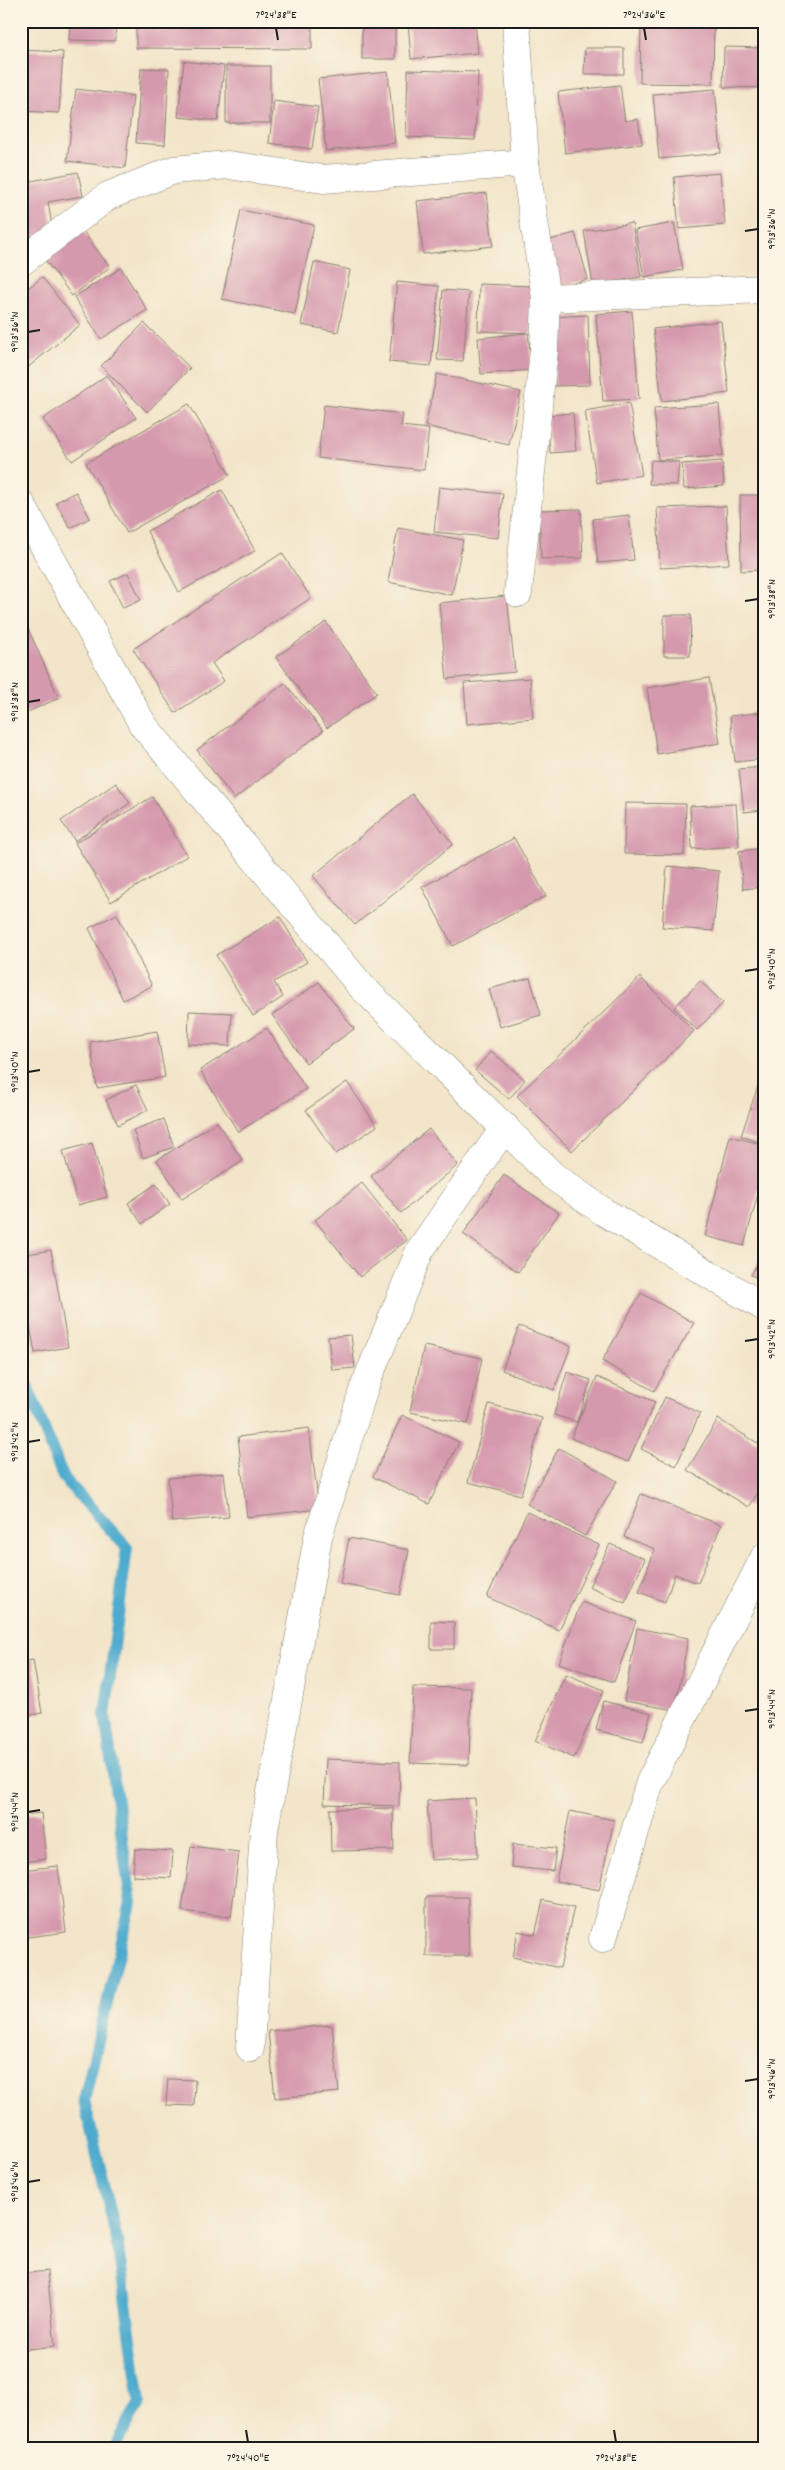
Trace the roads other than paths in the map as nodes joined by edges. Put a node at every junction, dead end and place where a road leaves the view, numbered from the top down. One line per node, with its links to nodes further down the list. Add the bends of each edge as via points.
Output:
1 (516, 21): 2 (street)
2 (525, 163): 3 (street, via 323,179 228,165 174,170 108,196); 5 (street)
3 (21, 262)
4 (764, 289): 5 (street)
5 (546, 298): 7 (street, via 544,350)
6 (21, 504): 8 (street, via 143,725 361,986)
7 (518, 593)
8 (505, 1127): 9 (street, via 553,1176 604,1212); 12 (street, via 420,1250 364,1388 318,1537 264,1830)
9 (764, 1307)
10 (764, 1558): 11 (street, via 650,1782)
11 (604, 1938)
12 (250, 2048)

